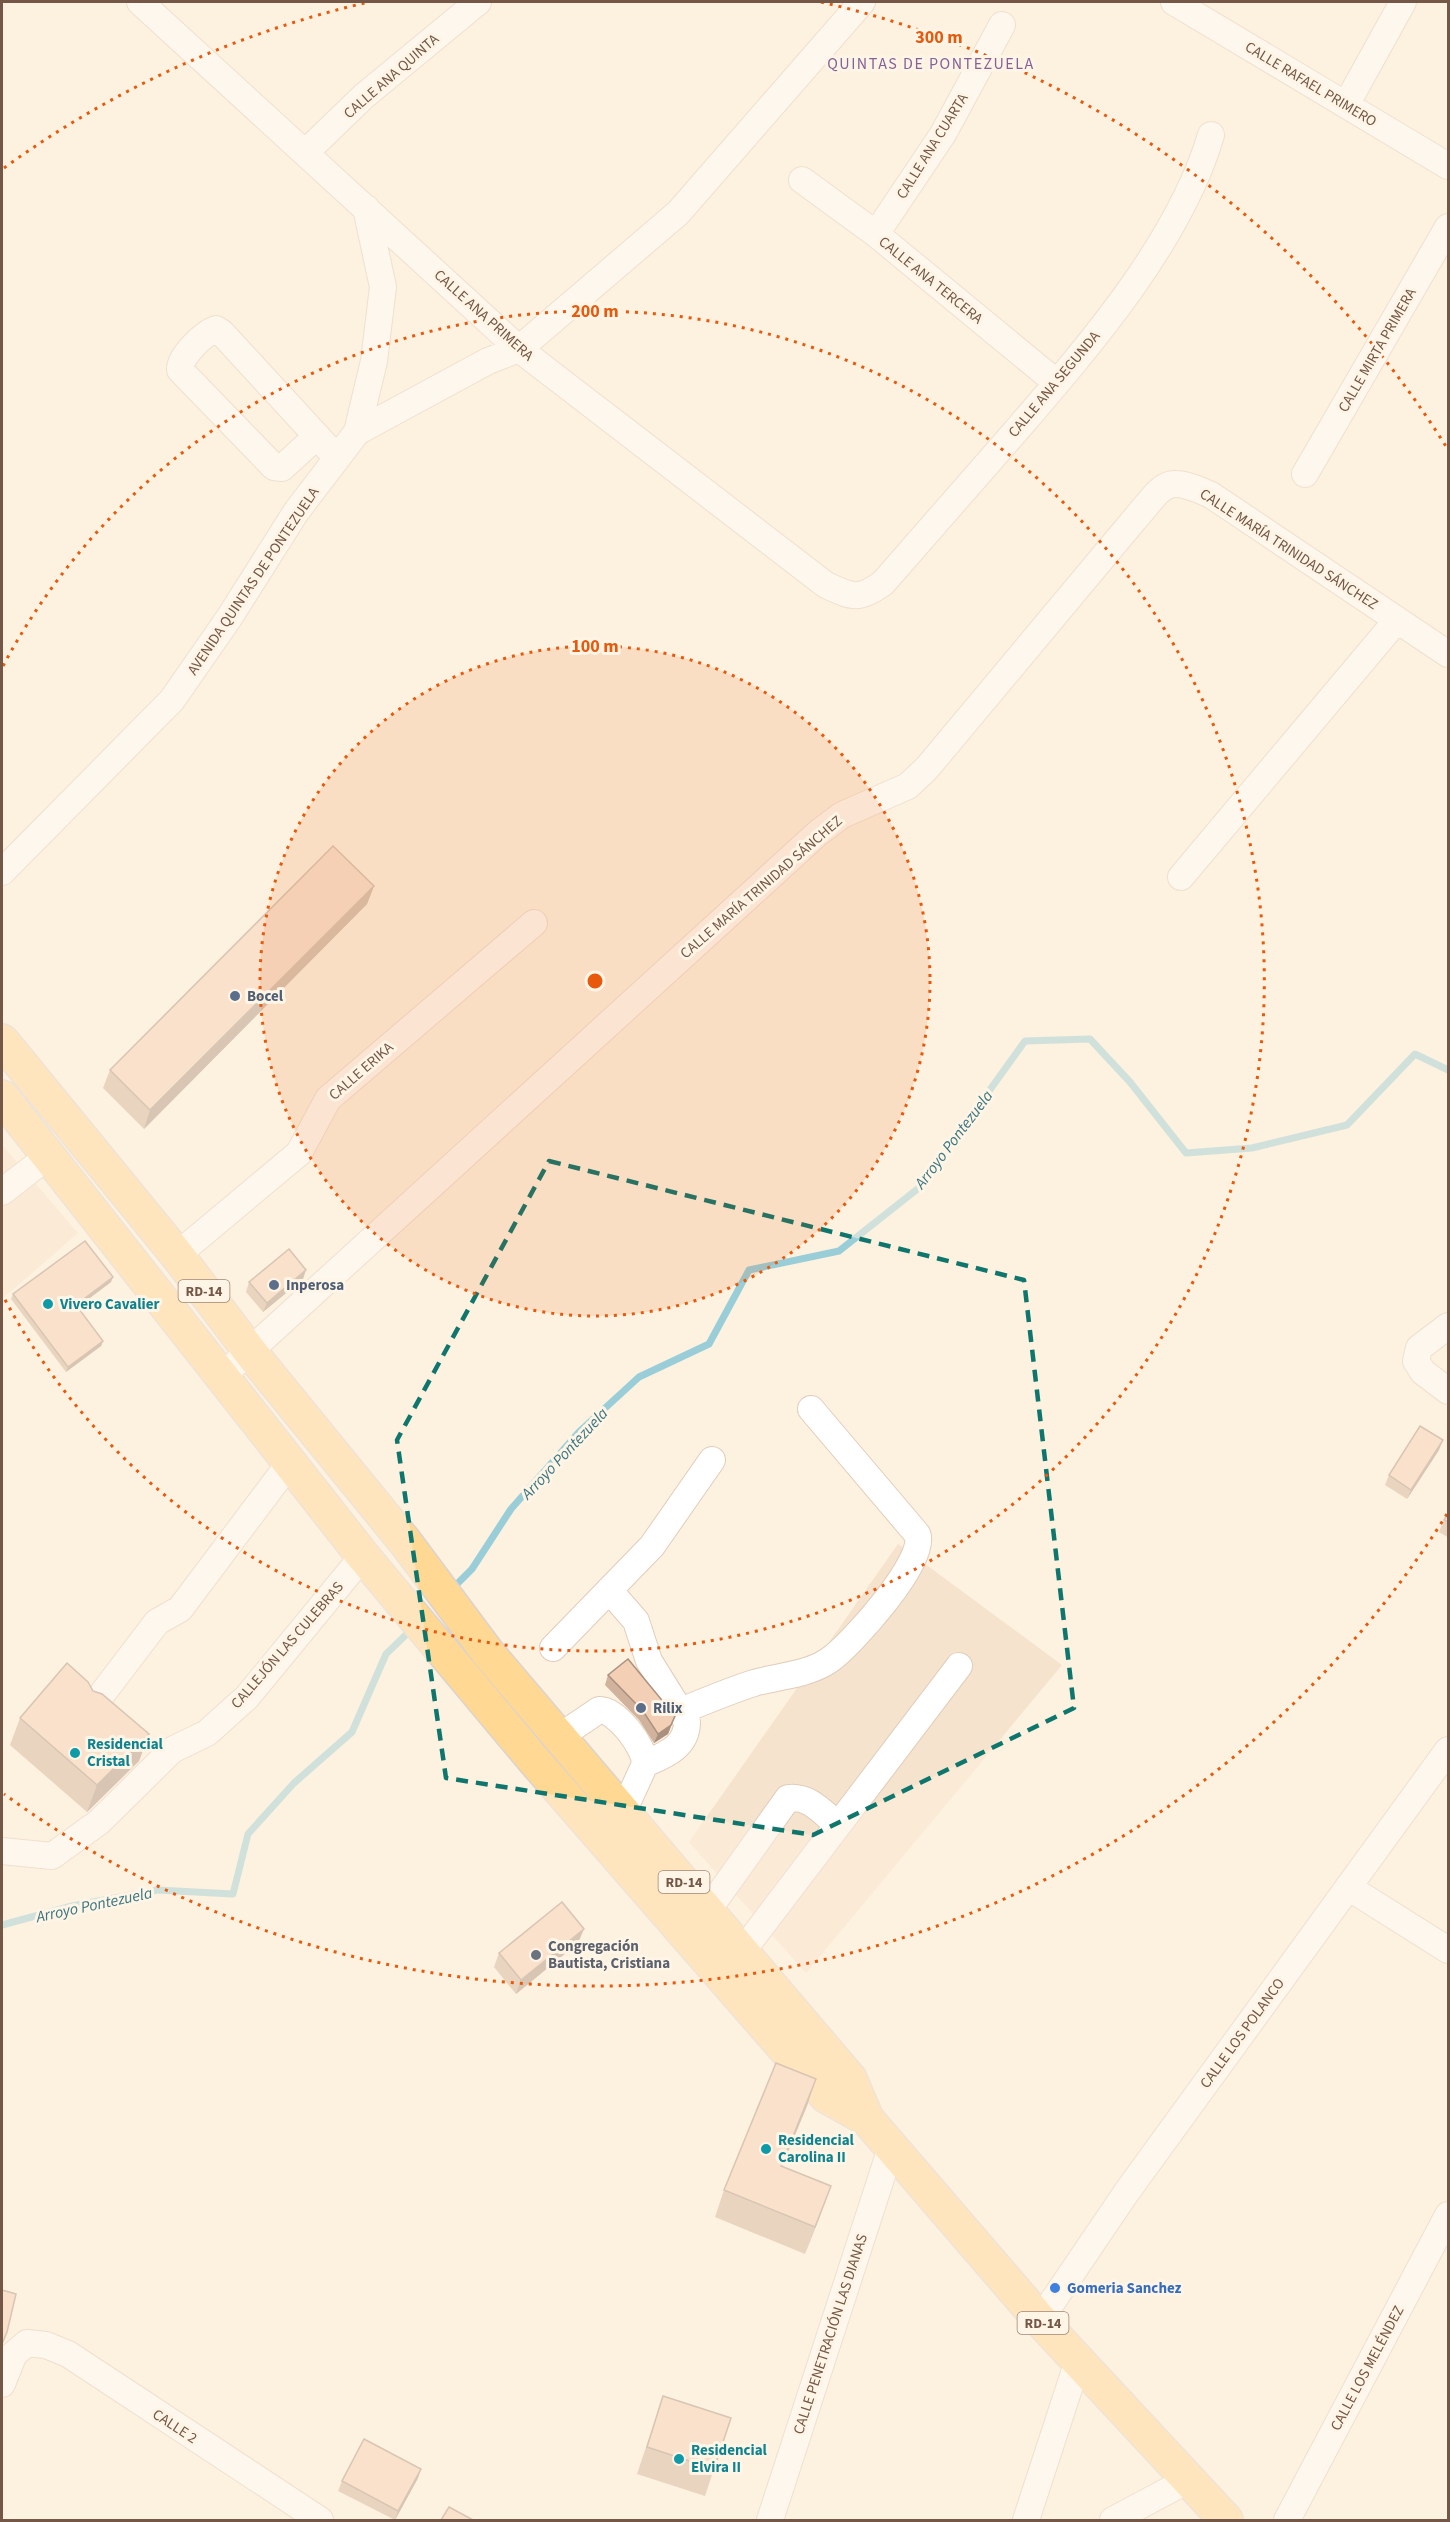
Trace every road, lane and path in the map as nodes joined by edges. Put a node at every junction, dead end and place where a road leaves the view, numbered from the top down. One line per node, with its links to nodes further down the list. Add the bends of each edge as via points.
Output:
1 (140, 2): 9 (street, CALLE ANA PRIMERA)
2 (478, 2): 9 (street, CALLE ANA QUINTA, via 364,96)
3 (862, 2): 15 (street, AVENIDA QUINTAS DE PONTEZUELA, via 678,213)
4 (1174, 2): 7 (street, CALLE RAFAEL PRIMERO)
5 (1403, 2): 7 (street)
6 (1002, 24): 14 (street, CALLE ANA CUARTA, via 943,134)
7 (1346, 105): 10 (street, CALLE RAFAEL PRIMERO)
8 (1211, 135): 16 (street, CALLE ANA SEGUNDA, via 1201,169 1154,252 1110,317)
9 (305, 153): 12 (street, CALLE ANA PRIMERA)
10 (1449, 166)
11 (802, 180): 14 (street, CALLE ANA TERCERA)
12 (366, 208): 15 (street, CALLE ANA PRIMERA); 17 (street, via 383,287 374,361)
13 (1449, 227): 20 (street, CALLE MIRTA PRIMERA)
14 (876, 234): 16 (street, CALLE ANA TERCERA)
15 (519, 349): 17 (street, AVENIDA QUINTAS DE PONTEZUELA, via 488,361); 21 (street, CALLE ANA PRIMERA, via 826,585)
16 (1057, 383): 21 (street, CALLE ANA SEGUNDA, via 883,583 869,593)
17 (357, 432): 19 (street, AVENIDA QUINTAS DE PONTEZUELA)
18 (317, 436): 18 (street, via 216,329 209,331 181,362 180,370 274,467 282,468); 19 (street)
19 (337, 458): 24 (street, AVENIDA QUINTAS DE PONTEZUELA, via 296,512 172,700)
20 (1305, 474)
21 (853, 597)
22 (1397, 620): 23 (street, CALLE MARÍA TRINIDAD SÁNCHEZ); 25 (street); 33 (street, CALLE MARÍA TRINIDAD SÁNCHEZ, via 1211,495 1179,482 1169,484 908,786 842,815 818,833)
23 (1449, 654)
24 (2, 872)
25 (1181, 877)
26 (534, 923): 31 (street, CALLE ERIKA, via 328,1099 299,1153)
27 (2, 1041): 31 (main road, RD-14)
28 (2, 1097): 29 (main road, RD-14)
29 (47, 1157): 30 (street); 34 (main road, RD-14)
30 (2, 1192)
31 (177, 1255): 33 (main road, RD-14)
32 (1449, 1326): 35 (street, via 1419,1348 1416,1361)
33 (251, 1353): 34 (street, CALLE MARÍA TRINIDAD SÁNCHEZ); 45 (main road, RD-14)
34 (220, 1378): 38 (main road, RD-14)
35 (1449, 1391)
36 (811, 1408): 44 (street, via 921,1539 919,1547 907,1574 828,1661 724,1693)
37 (712, 1460): 40 (street, via 652,1546)
38 (289, 1464): 39 (main road, RD-14); 43 (street, via 180,1609 157,1622)
39 (370, 1564): 50 (street, CALLEJÓN LAS CULEBRAS, via 247,1697 207,1733 172,1750 99,1822 52,1856); 55 (main road, RD-14, via 826,2096)
40 (609, 1590): 41 (street); 44 (street, via 636,1621 649,1661)
41 (553, 1648)
42 (959, 1666): 49 (street)
43 (93, 1706)
44 (681, 1711): 47 (street, via 687,1722 681,1744)
45 (559, 1737): 47 (street, via 595,1712 609,1711 641,1748); 48 (main road, RD-14)
46 (1449, 1750): 51 (street, CALLE LOS POLANCO)
47 (645, 1764): 48 (street)
48 (623, 1812): 52 (main road, RD-14)
49 (838, 1825): 52 (street, via 799,1796 788,1798); 54 (street)
50 (2, 1851)
51 (1348, 1887): 53 (street); 58 (street, CALLE LOS POLANCO, via 1126,2193)
52 (708, 1910): 54 (main road, RD-14)
53 (1449, 1950)
54 (741, 1953): 55 (main road, RD-14, via 850,2079)
55 (867, 2119): 56 (main road, RD-14)
56 (891, 2148): 58 (main road, RD-14); 64 (street, CALLE PENETRACIÓN LAS DIANAS)
57 (1449, 2215): 67 (street, CALLE LOS MELÉNDEZ)
58 (1040, 2320): 59 (main road, RD-14)
59 (1078, 2361): 61 (main road, RD-14); 65 (street)
60 (2, 2384): 62 (street, CALLE 2, via 14,2354 27,2343 68,2354)
61 (1188, 2480): 63 (main road, RD-14); 66 (street)
62 (305, 2517)
63 (1221, 2518)
64 (770, 2520)
65 (1026, 2520)
66 (1113, 2520)
67 (1287, 2520)

